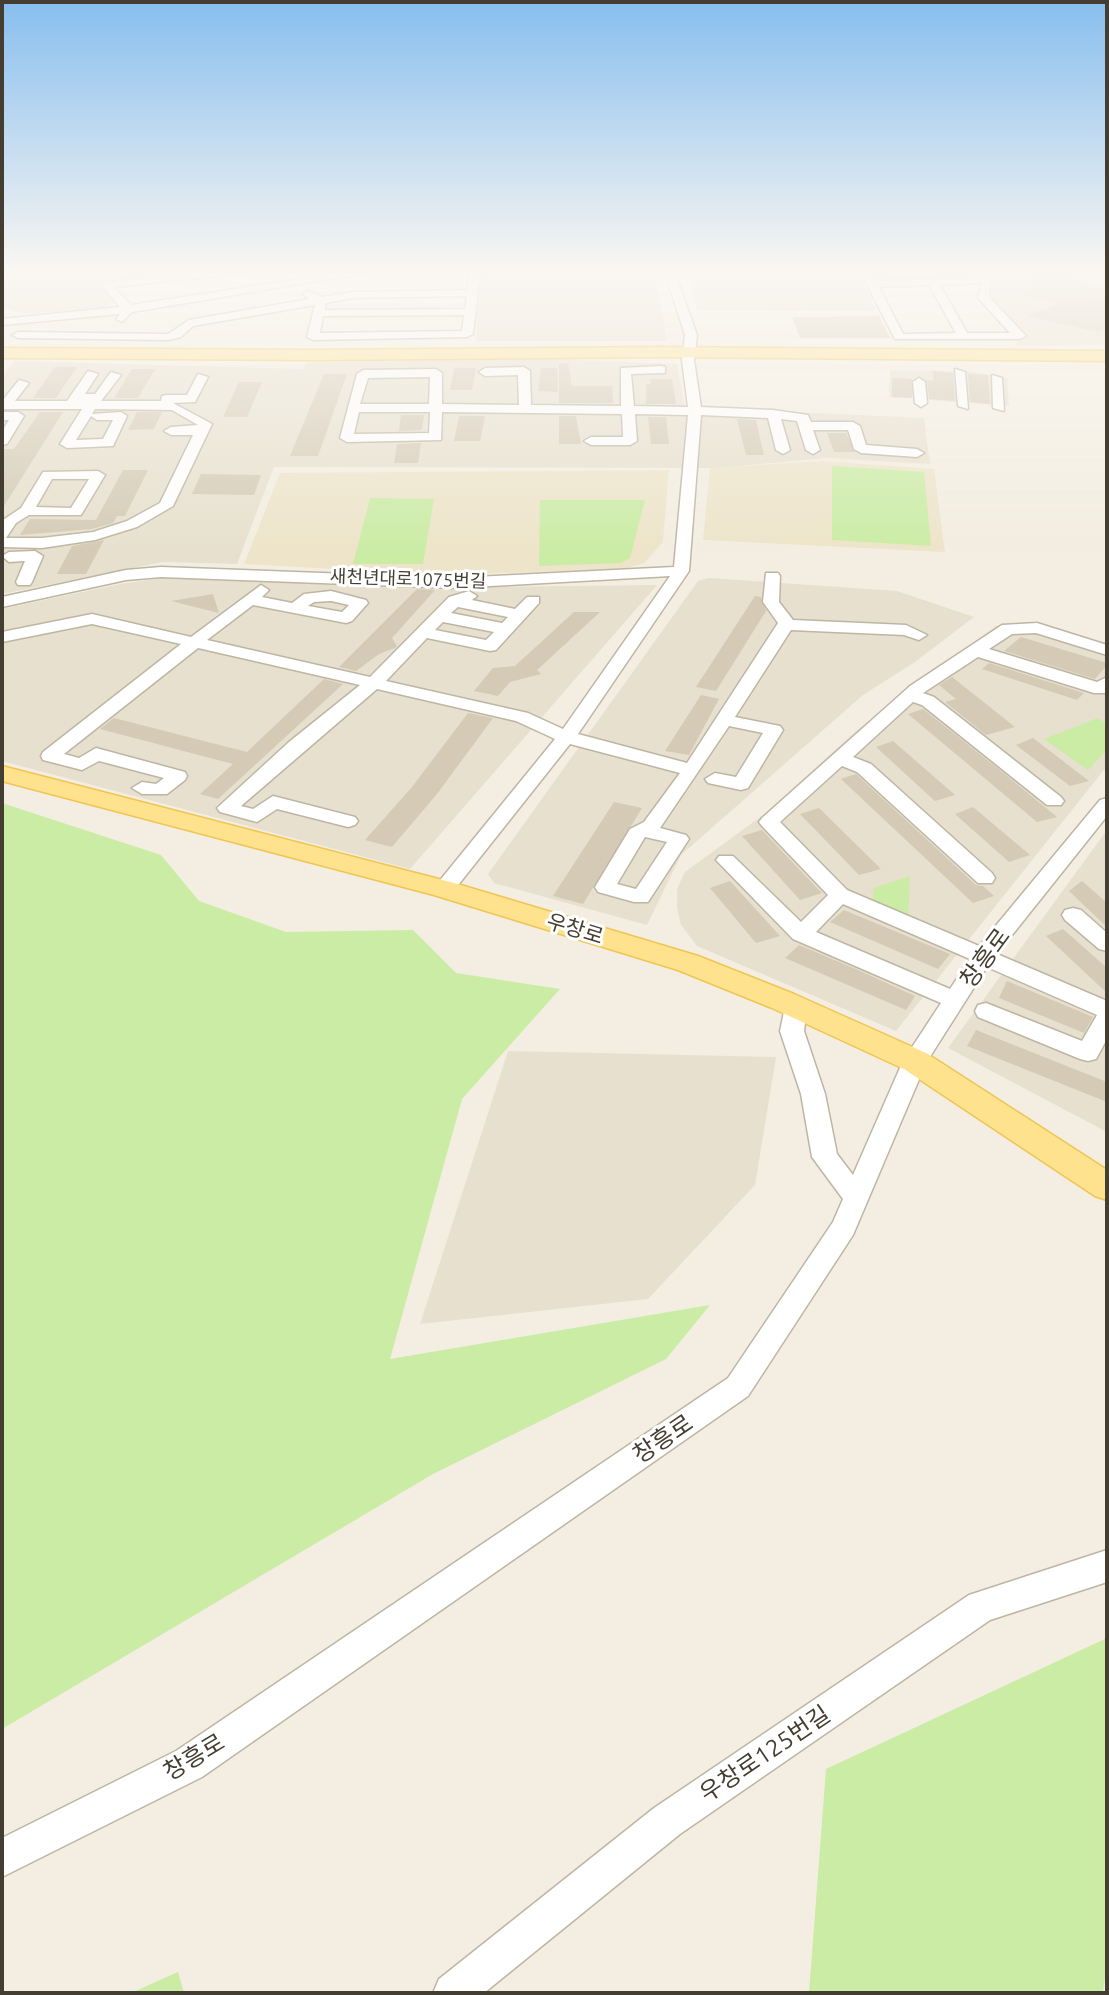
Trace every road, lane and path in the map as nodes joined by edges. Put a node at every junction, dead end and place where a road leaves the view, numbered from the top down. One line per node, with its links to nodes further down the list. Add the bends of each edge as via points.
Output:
1 (689, 366): 21 (street)
2 (662, 370): 23 (street, via 625,371)
3 (959, 372): 15 (street)
4 (92, 374): 12 (street)
5 (115, 375): 12 (street, via 99,398)
6 (484, 376): 20 (street, via 523,381)
7 (202, 377): 11 (street, via 191,399)
8 (996, 378): 19 (street)
9 (919, 382): 13 (street)
10 (23, 383): 14 (street)
11 (167, 397): 12 (street, via 88,410); 26 (street, via 205,424)
12 (74, 402): 14 (street)
13 (921, 403)
14 (4, 404): 29 (street, via 18,416)
15 (964, 406)
16 (353, 408): 17 (street); 18 (street, via 360,385 435,384); 18 (street, via 347,438 436,437)
17 (381, 408): 18 (street); 28 (street)
18 (436, 408): 20 (street)
19 (999, 408)
20 (525, 409): 23 (street)
21 (695, 411): 22 (street); 23 (street); 35 (street)
22 (773, 414): 24 (street, via 803,418); 30 (street)
23 (629, 421): 27 (street)
24 (806, 426): 31 (street); 32 (street, via 853,426 861,449)
25 (171, 431): 26 (street)
26 (202, 431): 34 (street, via 166,506 95,536)
27 (590, 431)
28 (377, 432)
29 (2, 441)
30 (783, 450)
31 (813, 450)
32 (917, 453)
33 (26, 511): 33 (street, via 76,512 98,475 48,475); 34 (street, via 10,520)
34 (5, 548): 37 (street, via 36,556)
35 (681, 571): 40 (street, 새천년대로1075번길, via 455,583 161,572 126,575); 56 (street)
36 (772, 576): 44 (street, via 771,602)
37 (24, 582)
38 (462, 599): 42 (street); 43 (street)
39 (533, 600): 42 (street)
40 (2, 602)
41 (295, 608): 49 (street, via 255,595)
42 (519, 615): 45 (street)
43 (439, 616): 45 (street); 46 (street)
44 (785, 625): 47 (street, via 906,630); 55 (street)
45 (505, 629): 46 (street, via 490,646)
46 (423, 632): 53 (street)
47 (919, 635)
48 (2, 637): 49 (street, via 92,619)
49 (199, 642): 53 (street); 61 (street, via 50,756 82,764 96,754 178,776 160,790)
50 (974, 650): 51 (street, via 1008,629 1037,628); 52 (street, via 1100,689); 54 (street)
51 (1107, 650)
52 (1107, 681)
53 (375, 682): 56 (street, via 522,717); 64 (street, via 227,808 257,816 273,802)
54 (910, 695): 57 (street); 62 (street, via 928,701)
55 (725, 720): 58 (street); 60 (street, via 774,730 741,784)
56 (566, 737): 58 (street); 68 (street)
57 (839, 758): 67 (street, via 864,768); 69 (street, via 769,822)
58 (692, 770): 65 (street)
59 (2, 773): 68 (main road, 우창로)
60 (715, 779)
61 (142, 788)
62 (1054, 801)
63 (1107, 804): 73 (street, 창흥로)
64 (348, 821)
65 (644, 830)
66 (726, 860): 71 (street)
67 (985, 878)
68 (444, 890): 75 (main road, 우창로, via 688,963)
69 (840, 895): 71 (street); 73 (street)
70 (1073, 915): 72 (street)
71 (801, 934): 74 (street)
72 (1107, 944)
73 (983, 956): 74 (street, 창흥로); 76 (street)
74 (955, 1000): 80 (street, 창흥로)
75 (796, 1007): 80 (main road, 우창로); 82 (street, via 792,1031 813,1094 825,1157)
76 (1107, 1010)
77 (986, 1011): 79 (street)
78 (1107, 1017): 79 (street)
79 (1098, 1058)
80 (915, 1061): 81 (main road, 우창로); 82 (street, 창흥로)
81 (1107, 1187)
82 (856, 1197): 84 (street, 창흥로, via 844,1227 738,1387 190,1763)
83 (1107, 1566): 85 (street, 우창로125번길, via 981,1607 667,1821)
84 (2, 1858)
85 (453, 1993)

